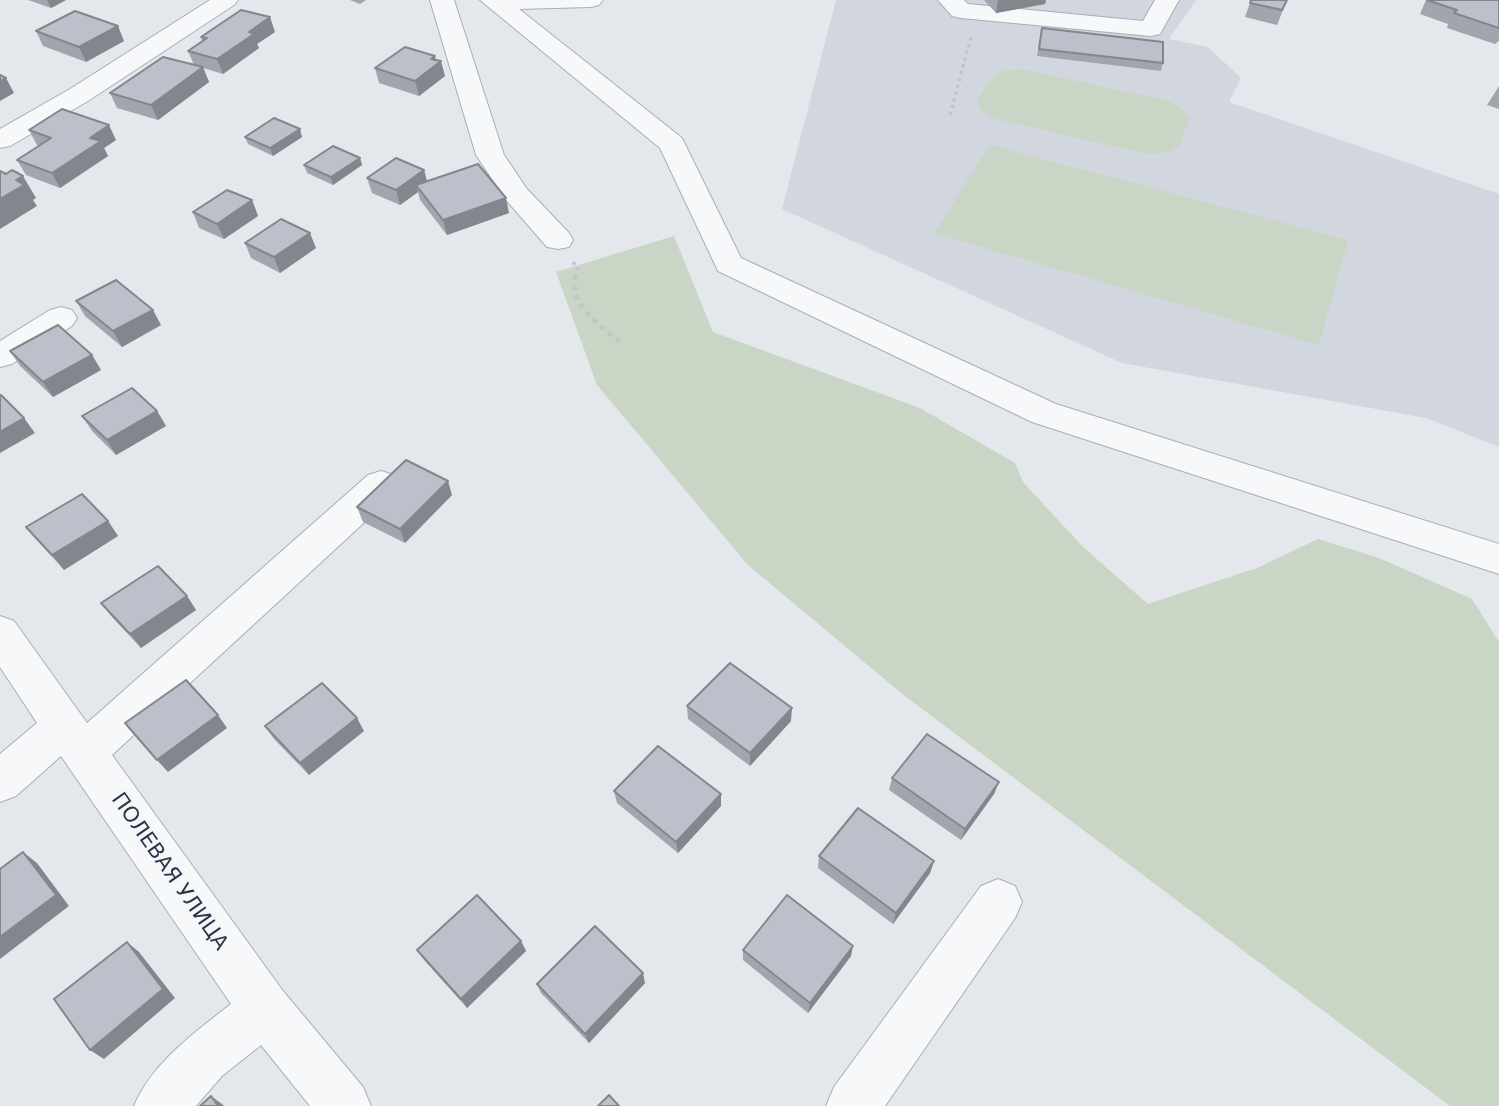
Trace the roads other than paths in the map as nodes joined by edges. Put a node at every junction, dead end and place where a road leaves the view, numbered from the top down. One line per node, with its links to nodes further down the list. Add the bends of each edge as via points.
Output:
1 (226, 0): 7 (street)
2 (442, 0): 8 (street, via 490,155 517,195)
3 (494, 0): 4 (street); 12 (street, via 672,144 729,264 1044,413)
4 (591, 0)
5 (950, 0): 6 (street, via 961,11 1151,29)
6 (1167, 0)
7 (0, 140)
8 (558, 240)
9 (61, 318): 10 (street)
10 (0, 356)
11 (382, 485): 14 (street)
12 (1499, 559)
13 (0, 634): 14 (street, ПОЛЕВАЯ УЛИЦА)
14 (74, 739): 15 (street); 17 (street, ПОЛЕВАЯ УЛИЦА)
15 (0, 782)
16 (998, 902): 20 (street)
17 (265, 1009): 18 (street, via 204,1058); 19 (street, ПОЛЕВАЯ УЛИЦА)
18 (161, 1106)
19 (344, 1106)
20 (853, 1106)

